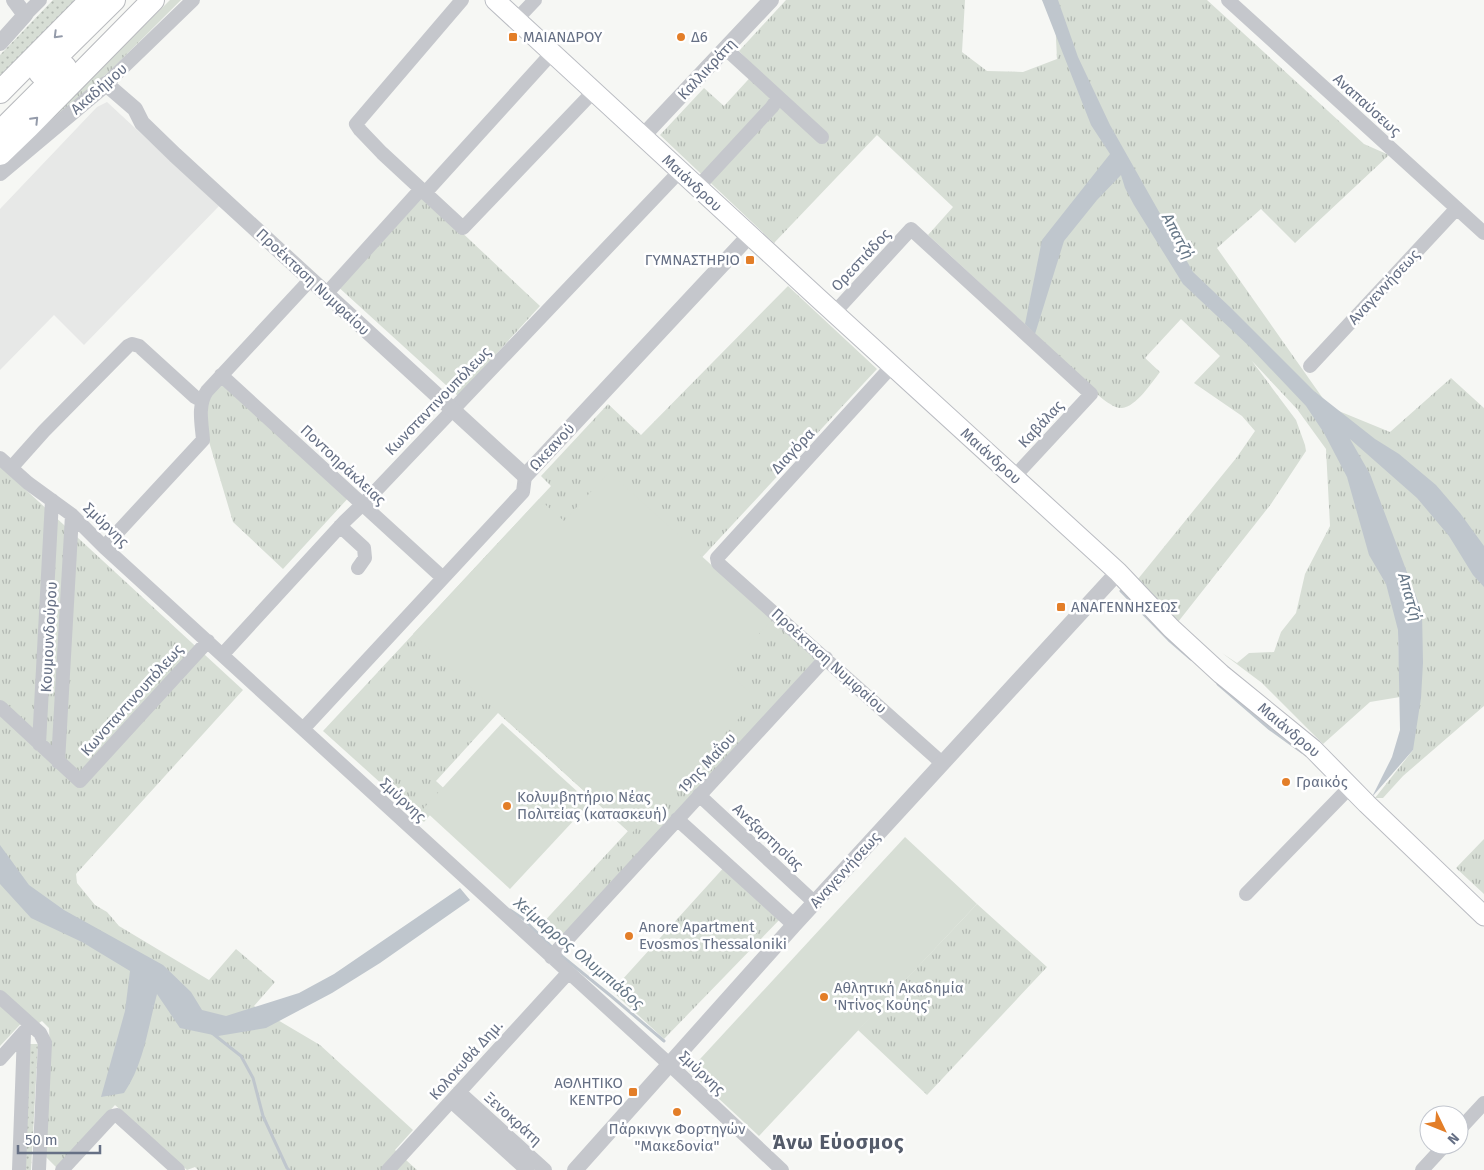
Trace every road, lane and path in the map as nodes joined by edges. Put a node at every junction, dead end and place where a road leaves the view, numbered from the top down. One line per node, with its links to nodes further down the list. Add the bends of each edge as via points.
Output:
1 (14, 0): 13 (street)
2 (40, 0): 13 (street)
3 (91, 0): 19 (highway, one-way to 19)
4 (114, 0): 22 (highway)
5 (132, 0): 23 (highway)
6 (153, 0): 26 (highway, one-way to 6)
7 (193, 0): 18 (street, Ακαδήμου)
8 (462, 0): 30 (street, via 356,124)
9 (495, 0): 14 (main road, Μαιάνδρου)
10 (535, 0): 14 (street)
11 (771, 0): 16 (street, Καλλικράτη)
12 (1228, 0): 31 (street, Αναπαύσεως)
13 (25, 15): 15 (street)
14 (516, 20): 17 (main road, Μαιάνδρου)
15 (0, 43)
16 (726, 49): 21 (street); 24 (street, Καλλικράτη)
17 (552, 53): 20 (main road, Μαιάνδρου); 30 (street)
18 (106, 84): 28 (street, Ακαδήμου); 34 (street, Προέκταση Νυμφαίου, via 134,110 142,123)
19 (0, 92)
20 (594, 92): 24 (main road, Μαιάνδρου); 30 (street, via 463,228)
21 (778, 98): 25 (street); 29 (street)
22 (0, 114)
23 (0, 132)
24 (642, 137): 27 (main road, Μαιάνδρου)
25 (822, 137)
26 (0, 154)
27 (680, 171): 29 (main road, Μαιάνδρου); 42 (street, Κωνσταντινουπόλεως)
28 (0, 173)
29 (697, 188): 33 (main road, Μαιάνδρου)
30 (423, 191): 35 (street)
31 (1457, 208): 32 (street, Αναπαύσεως); 38 (street, Αναγεννήσεως)
32 (1484, 233)
33 (749, 236): 36 (main road, Μαιάνδρου); 45 (street, Ωκεανού)
34 (311, 279): 35 (street, Προέκταση Νυμφαίου); 39 (street)
35 (327, 293): 42 (street, Προέκταση Νυμφαίου)
36 (834, 313): 37 (main road, Μαιάνδρου); 40 (street, Ορεστιάδος, via 911,229)
37 (892, 366): 46 (main road, Μαιάνδρου); 52 (street, Διαγόρα)
38 (1310, 366)
39 (222, 375): 41 (street); 48 (street, Ποντοηράκλειας)
40 (1091, 394): 46 (street, Καβάλας)
41 (202, 401): 44 (street, via 139,346 132,344); 51 (street, via 203,440)
42 (452, 410): 45 (street, Προέκταση Νυμφαίου); 48 (street, Κωνσταντινουπόλεως)
43 (0, 458): 44 (street, Σμύρνης)
44 (11, 468): 47 (street, Σμύρνης)
45 (524, 476): 55 (street, Ωκεανού, via 523,492)
46 (1014, 477): 54 (main road, Μαιάνδρου)
47 (52, 500): 49 (street, Σμύρνης); 61 (street, Κουμουνδούρου)
48 (362, 504): 50 (street, Κωνσταντινουπόλεως); 55 (street, Ποντοηράκλειας)
49 (72, 515): 51 (street, Σμύρνης); 62 (street, Κουμουνδούρου)
50 (340, 526): 53 (street, via 364,548 365,558); 57 (street, Κωνσταντινουπόλεως)
51 (104, 547): 56 (street, Σμύρνης)
52 (717, 558): 58 (street, Προέκταση Νυμφαίου, via 718,563)
53 (358, 568)
54 (1118, 572): 63 (street, Αναγεννήσεως); 64 (main road, Μαιάνδρου, via 1220,674 1313,749)
55 (443, 578): 60 (street, Ωκεανού)
56 (208, 641): 57 (street, Σμύρνης); 62 (street, Κωνσταντινουπόλεως, via 80,780)
57 (223, 654): 60 (street, Σμύρνης)
58 (826, 658): 63 (street, Προέκταση Νυμφαίου); 65 (street, 19ης Μαΐου)
59 (0, 707): 61 (street)
60 (303, 729): 71 (street, Σμύρνης)
61 (39, 744): 62 (street)
62 (58, 762)
63 (942, 763): 68 (street, Αναγεννήσεως)
64 (1350, 787): 67 (street); 69 (main road, Μαιάνδρου)
65 (699, 795): 66 (street, 19ης Μαΐου); 68 (street, Ανεξαρτησίας)
66 (677, 819): 70 (street); 71 (street, 19ης Μαΐου)
67 (1246, 894)
68 (815, 903): 70 (street, Αναγεννήσεως)
69 (1484, 916)
70 (794, 926): 76 (street, Αναγεννήσεως)
71 (551, 957): 72 (street, Σμύρνης)
72 (568, 972): 76 (street, Σμύρνης); 77 (street, Κολοκυθά Δημ.)
73 (0, 997): 74 (street)
74 (27, 1029): 75 (street); 81 (street); 82 (street, via 42,1036 46,1049)
75 (0, 1059)
76 (669, 1064): 88 (street, Αναγεννήσεως); 89 (street, Σμύρνης)
77 (455, 1097): 85 (street, Κολοκυθά Δημ.); 86 (street, Ξενοκράτη); 87 (street, Ξενοκράτη)
78 (1484, 1104): 79 (street)
79 (1469, 1120)
80 (1436, 1155): 90 (street)
81 (19, 1170)
82 (39, 1170)
83 (62, 1170): 84 (street, via 112,1116 120,1116)
84 (178, 1170)
85 (388, 1170)
86 (527, 1170)
87 (545, 1170)
88 (575, 1170)
89 (782, 1170)
90 (1422, 1170)

